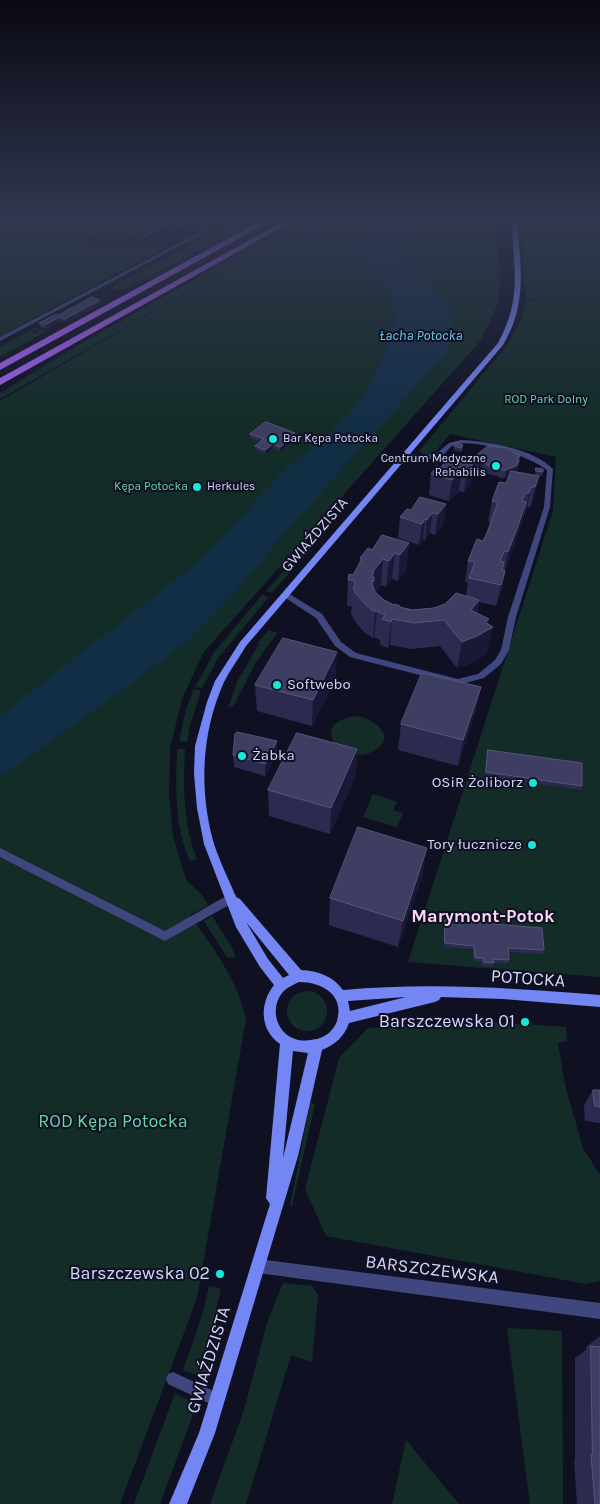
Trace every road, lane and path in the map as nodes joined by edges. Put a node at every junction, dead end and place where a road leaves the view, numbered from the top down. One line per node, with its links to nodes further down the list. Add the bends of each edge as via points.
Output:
1 (99, 287): 5 (lane)
2 (146, 287): 6 (main road)
3 (170, 287): 7 (main road)
4 (519, 287): 8 (street, GWIAŹDZISTA, via 509,332 501,344)
5 (0, 339)
6 (0, 367)
7 (0, 382)
8 (404, 455): 9 (street, GWIAŹDZISTA); 9 (lane, via 438,456 451,443 467,441 526,454 550,469 547,507 512,617 505,650 498,662 481,676 458,682 360,658 338,644 319,616)
9 (285, 595): 11 (street, GWIAŹDZISTA, via 243,644 220,681 200,746 199,774 208,844)
10 (0, 852): 11 (lane, via 165,936)
11 (232, 898): 12 (street, GWIAŹDZISTA); 13 (street, GWIAŹDZISTA, via 242,927)
12 (298, 976): 13 (street); 15 (street, via 315,977 330,984)
13 (281, 985): 18 (street, via 271,998 268,1013 277,1035)
14 (455, 991): 15 (street, POTOCKA); 16 (street, POTOCKA); 17 (street, POTOCKA)
15 (341, 996): 17 (street)
16 (600, 1001)
17 (344, 1018): 19 (street, via 332,1038)
18 (287, 1042): 19 (street, via 302,1047); 20 (street, GWIAŹDZISTA)
19 (317, 1046): 20 (street, GWIAŹDZISTA, via 291,1156)
20 (270, 1224): 21 (street, GWIAŹDZISTA)
21 (258, 1266): 22 (street, BARSZCZEWSKA); 24 (street, GWIAŹDZISTA)
22 (600, 1311)
23 (173, 1379): 24 (lane)
24 (217, 1400): 25 (street, GWIAŹDZISTA)
25 (178, 1504)

